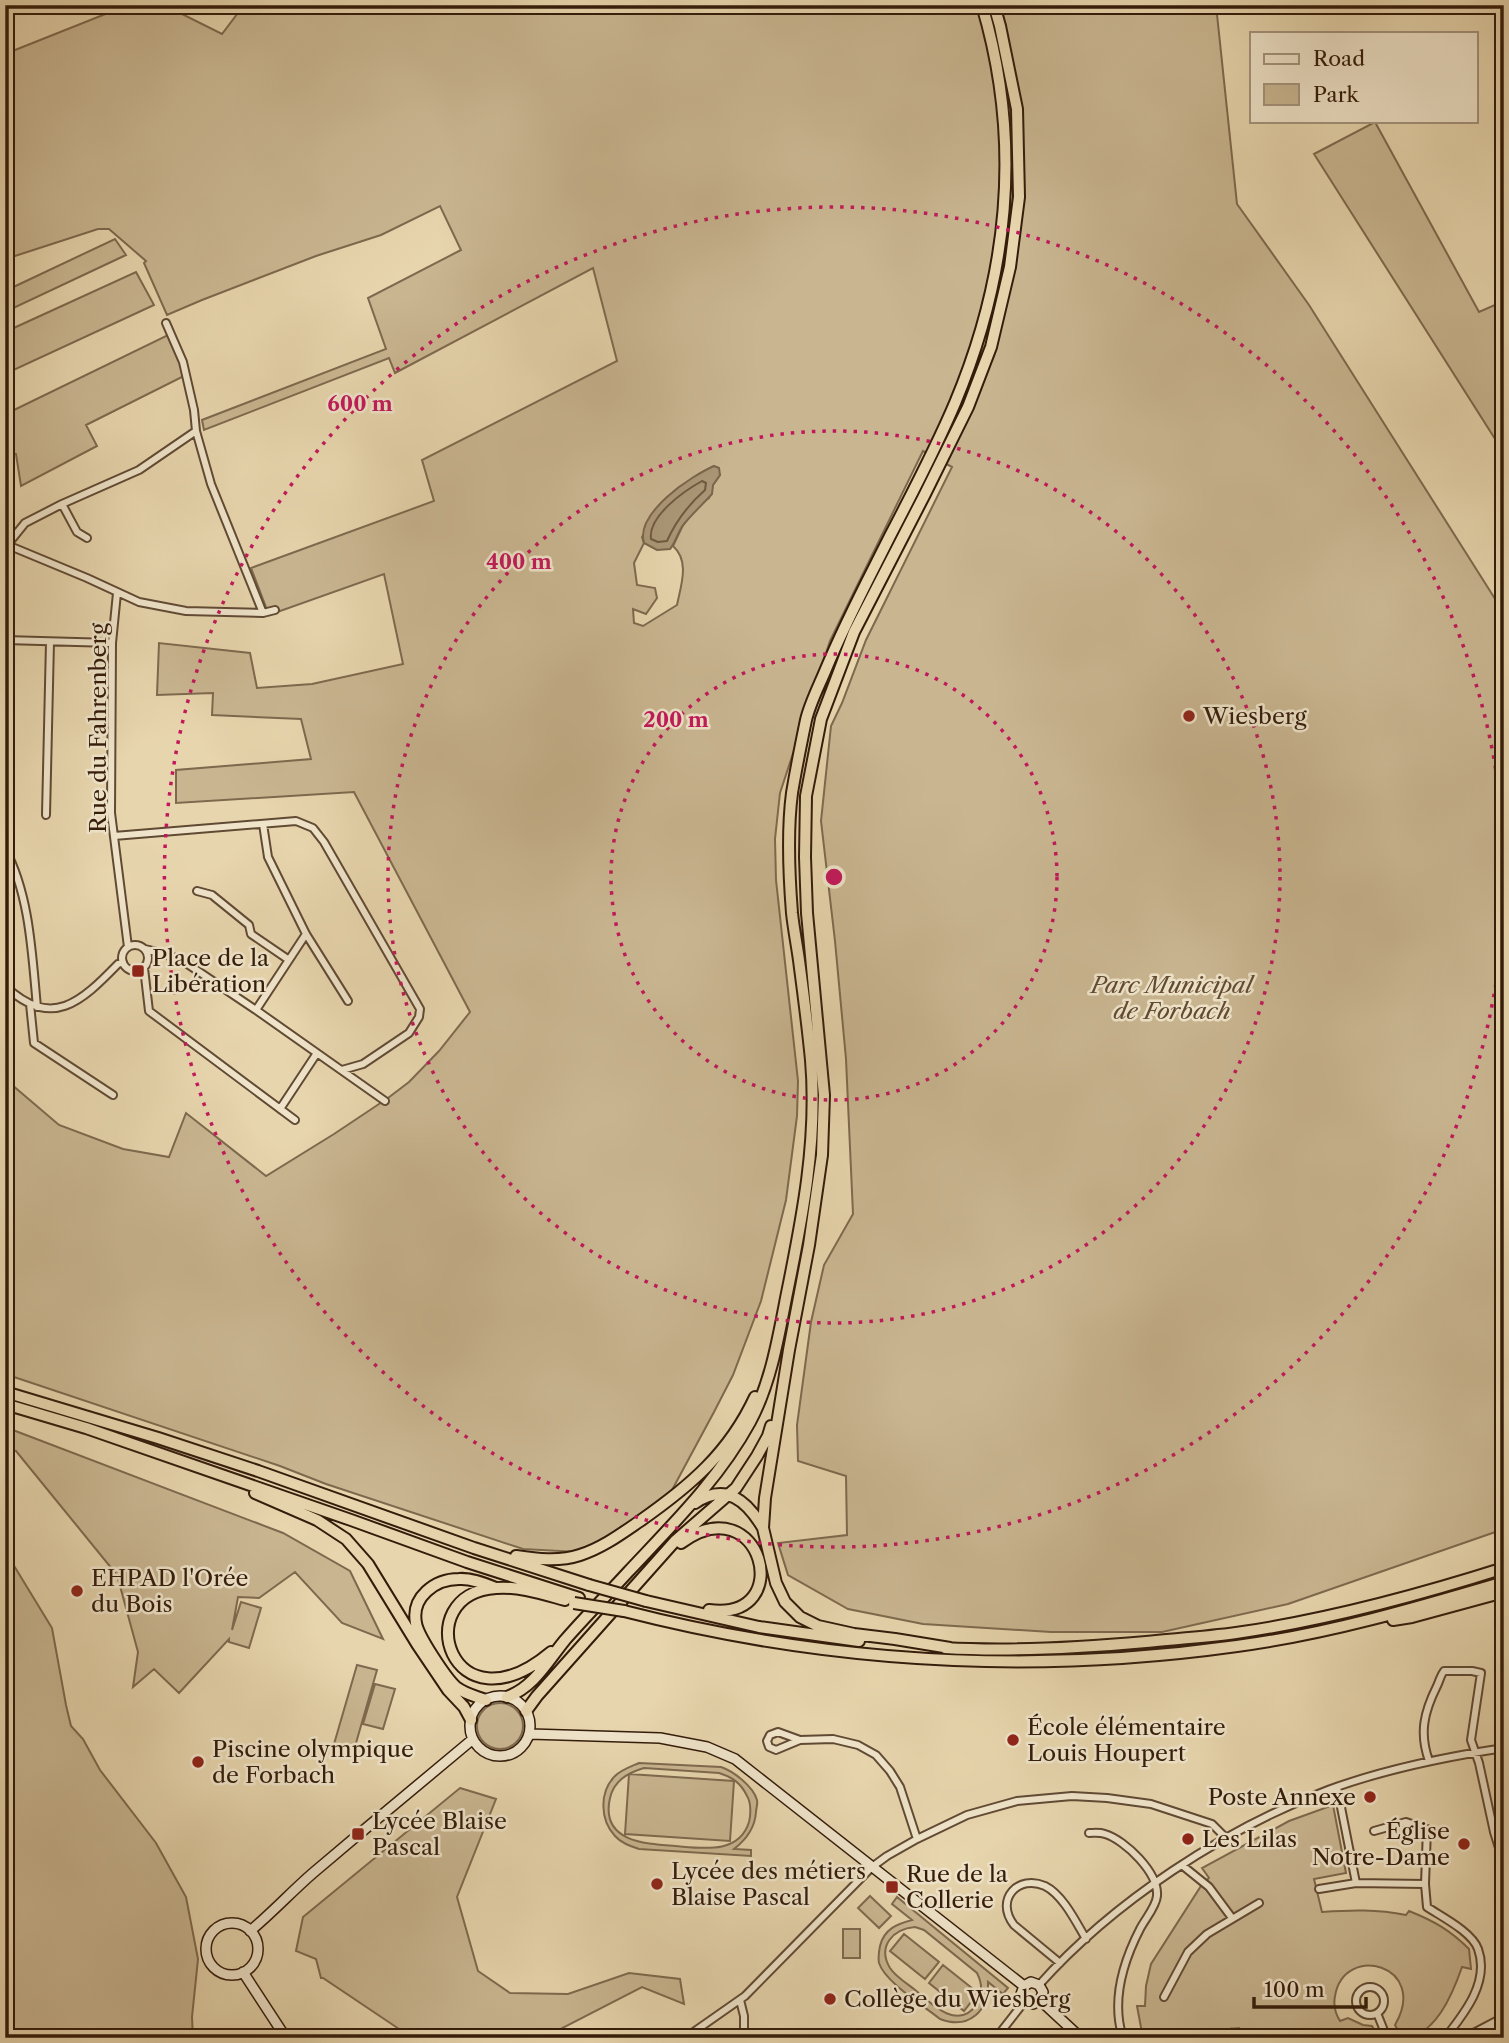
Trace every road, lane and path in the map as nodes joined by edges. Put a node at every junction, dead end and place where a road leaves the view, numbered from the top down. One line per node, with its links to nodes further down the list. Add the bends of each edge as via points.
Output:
1 (982, 5): 35 (highway, via 1004,112 1006,195 995,276 956,402 842,630 808,713 791,797 791,903 811,1065 812,1140)
2 (994, 5): 36 (highway, via 1017,109 1019,197 1010,267 991,347 968,407 854,632 821,719 806,796 807,913 824,1095 822,1155)
3 (166, 323): 4 (street, via 183,362)
4 (196, 431): 5 (street, via 139,470); 10 (street, via 211,484)
5 (62, 504): 6 (street, via 77,532); 7 (street, via 25,523)
6 (87, 538)
7 (7, 544): 8 (street)
8 (117, 593): 10 (street, via 186,611); 13 (street, Rue du Fahrenberg)
9 (275, 610): 10 (street)
10 (263, 613)
11 (5, 640): 12 (street)
12 (50, 642): 13 (street); 14 (street)
13 (112, 643): 16 (street, Rue du Fahrenberg)
14 (46, 816)
15 (263, 824): 16 (street); 19 (street, via 268,857); 30 (street, via 296,821 313,828 420,1009 409,1033 363,1064)
16 (114, 836): 20 (street, Rue du Fahrenberg)
17 (5, 849): 27 (street, via 20,882)
18 (197, 891): 22 (street, via 212,895 249,925 251,934)
19 (306, 934): 22 (street); 26 (street)
20 (128, 947): 21 (street); 23 (street)
21 (145, 949): 24 (street); 28 (street, via 183,961)
22 (289, 960): 28 (street)
23 (123, 962): 24 (street, via 133,971); 27 (street, via 90,993 59,1009)
24 (144, 968): 33 (street, via 149,1011)
25 (5, 986): 27 (street)
26 (348, 1001)
27 (34, 1005): 31 (street, via 34,1043)
28 (256, 1010): 29 (street)
29 (317, 1053): 30 (street); 33 (street)
30 (342, 1070): 32 (street)
31 (113, 1095)
32 (386, 1101)
33 (280, 1109): 34 (street)
34 (295, 1121)
35 (778, 1339): 41 (highway, via 754,1416 738,1444); 43 (highway, via 754,1400 712,1463 678,1494 611,1541 561,1559 531,1559)
36 (784, 1383): 40 (highway, via 768,1436); 42 (highway)
37 (5, 1392): 43 (highway, via 258,1471)
38 (5, 1404): 39 (highway)
39 (218, 1473): 49 (highway); 57 (highway, via 346,1538)
40 (729, 1495): 41 (highway, via 708,1496); 42 (highway, via 749,1507); 44 (highway, via 691,1525)
41 (683, 1513): 52 (highway)
42 (763, 1528): 53 (highway, via 776,1583 785,1602 800,1617 854,1634)
43 (474, 1548): 50 (highway, bridge)
44 (659, 1559): 50 (highway, via 690,1536 720,1529 737,1532 753,1544 759,1558 760,1583 743,1605 732,1611); 56 (highway)
45 (1504, 1568): 53 (highway, via 1393,1601 1236,1633 1095,1647)
46 (1504, 1582): 51 (highway)
47 (496, 1588): 49 (highway); 52 (highway, via 465,1598 448,1624 447,1639 463,1669 481,1677 518,1674); 55 (highway, via 459,1578 447,1581 428,1589 416,1609 421,1638 453,1685)
48 (1504, 1592): 51 (highway, via 1412,1618)
49 (577, 1600): 51 (highway, bridge, via 786,1646 951,1661 1095,1660 1238,1646)
50 (677, 1608): 53 (highway, via 759,1628 833,1639)
51 (1349, 1625)
52 (567, 1639): 54 (highway, via 532,1682)
53 (950, 1648)
54 (507, 1697): 55 (street); 56 (street)
55 (486, 1700): 57 (street)
56 (526, 1711): 58 (street)
57 (471, 1720): 59 (street)
58 (530, 1734): 59 (street, via 520,1749 503,1756 485,1753); 71 (street, via 660,1738 708,1747 735,1759)
59 (473, 1739): 78 (street)
60 (800, 1740): 60 (street, via 776,1750 767,1741 778,1732); 68 (street, via 833,1739 876,1755 900,1787)
61 (1504, 1748): 62 (street)
62 (1476, 1752): 63 (street); 63 (street, via 1471,1740 1480,1672 1444,1671 1423,1729); 69 (street)
63 (1429, 1761): 64 (street)
64 (1336, 1787): 67 (street); 73 (street)
65 (1374, 1831): 74 (street, via 1406,1822 1427,1829)
66 (1089, 1833): 72 (street, via 1100,1832 1127,1846)
67 (1226, 1838): 68 (street, via 1212,1824 1151,1804 1072,1796 1017,1801 967,1815); 70 (street)
68 (916, 1839): 71 (street)
69 (1504, 1864)
70 (1183, 1866): 72 (street); 77 (street, via 1209,1887)
71 (872, 1867): 83 (street); 85 (street)
72 (1156, 1882): 79 (street); 96 (street, via 1157,1899 1123,1969 1118,2004)
73 (1356, 1882): 74 (street); 75 (street)
74 (1425, 1884): 100 (street, via 1427,1907 1461,1929 1478,1947 1475,1993)
75 (1319, 1889)
76 (1259, 1903): 77 (street)
77 (1232, 1918): 84 (street, via 1188,1952)
78 (250, 1931): 81 (street, via 258,1948 251,1967); 81 (street, via 233,1923 222,1925 209,1936 206,1948 213,1967 220,1972)
79 (1086, 1938): 80 (street); 80 (street, via 1047,1887 1026,1884 1007,1897 1005,1907 1014,1925)
80 (1060, 1963): 82 (street)
81 (243, 1972): 91 (street)
82 (1039, 1985): 83 (street, via 1031,1982); 86 (street, via 1043,1992)
83 (1024, 1986): 87 (street, via 1021,1994)
84 (1164, 1997)
85 (740, 2000): 92 (street); 93 (street)
86 (1040, 2000): 87 (street, via 1033,2004); 95 (street)
87 (1025, 2001): 94 (street)
88 (1377, 2013): 88 (street, via 1365,2014 1357,2006 1357,1995 1364,1989 1381,1993 1383,2006); 99 (street)
89 (1504, 2017): 90 (street)
90 (1492, 2025): 101 (street); 102 (street)
91 (286, 2038)
92 (685, 2038)
93 (744, 2038)
94 (996, 2038)
95 (1082, 2038)
96 (1123, 2038)
97 (1221, 2038): 98 (street, via 1233,2032)
98 (1242, 2038)
99 (1387, 2038)
100 (1445, 2038)
101 (1464, 2038)
102 (1498, 2038)

